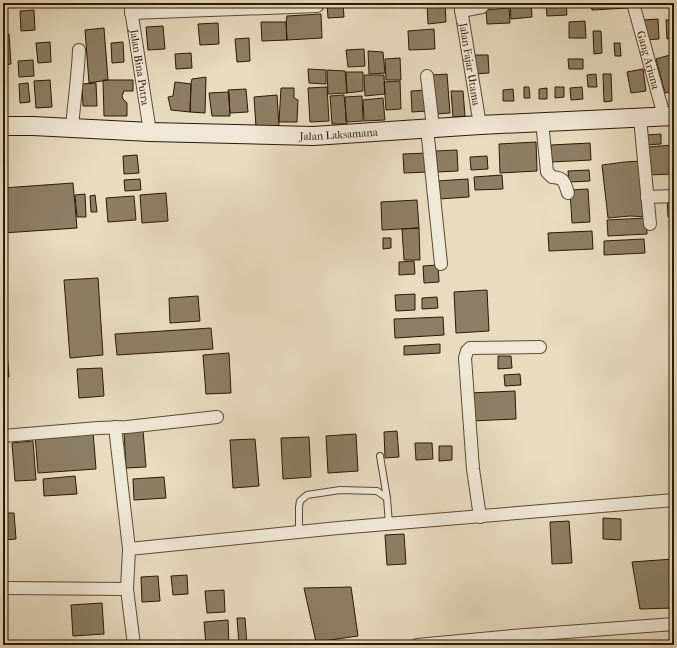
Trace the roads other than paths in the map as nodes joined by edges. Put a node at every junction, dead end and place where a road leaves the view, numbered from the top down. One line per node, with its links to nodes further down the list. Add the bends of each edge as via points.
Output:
1 (485, 3): 4 (street, via 482,7)
2 (633, 3): 8 (street, Gang Arjuna)
3 (317, 6): 5 (street)
4 (461, 7): 11 (street, Jalan Fajar Utama)
5 (131, 8): 15 (street, Jalan Bina Putra)
6 (79, 50): 13 (street)
7 (428, 76): 14 (street)
8 (669, 116): 9 (main road, Jalan Laksamana)
9 (640, 118): 10 (main road, Jalan Laksamana); 18 (street)
10 (542, 122): 11 (main road, Jalan Laksamana); 16 (street, via 547,172 552,177 562,179)
11 (480, 125): 14 (main road, Jalan Laksamana)
12 (3, 126): 13 (main road, Jalan Laksamana)
13 (72, 128): 15 (main road, Jalan Laksamana)
14 (430, 128): 15 (main road, Jalan Laksamana, via 313,136); 20 (street)
15 (150, 132)
16 (568, 193)
17 (674, 196): 18 (street)
18 (647, 197): 19 (street)
19 (650, 224)
20 (441, 264)
21 (540, 347): 28 (street, via 470,348 467,351 465,358 473,468)
22 (217, 417): 23 (street)
23 (115, 427): 24 (street); 31 (street)
24 (3, 436)
25 (380, 456): 26 (lane)
26 (387, 498): 29 (lane); 30 (lane, via 377,491 340,490 308,495 300,500)
27 (674, 500): 28 (street)
28 (480, 517): 29 (street)
29 (389, 524): 30 (street)
30 (299, 532): 31 (street)
31 (129, 549): 33 (street)
32 (3, 588): 33 (street)
33 (127, 589): 35 (street)
34 (674, 624): 36 (street)
35 (134, 645)
36 (418, 645)

